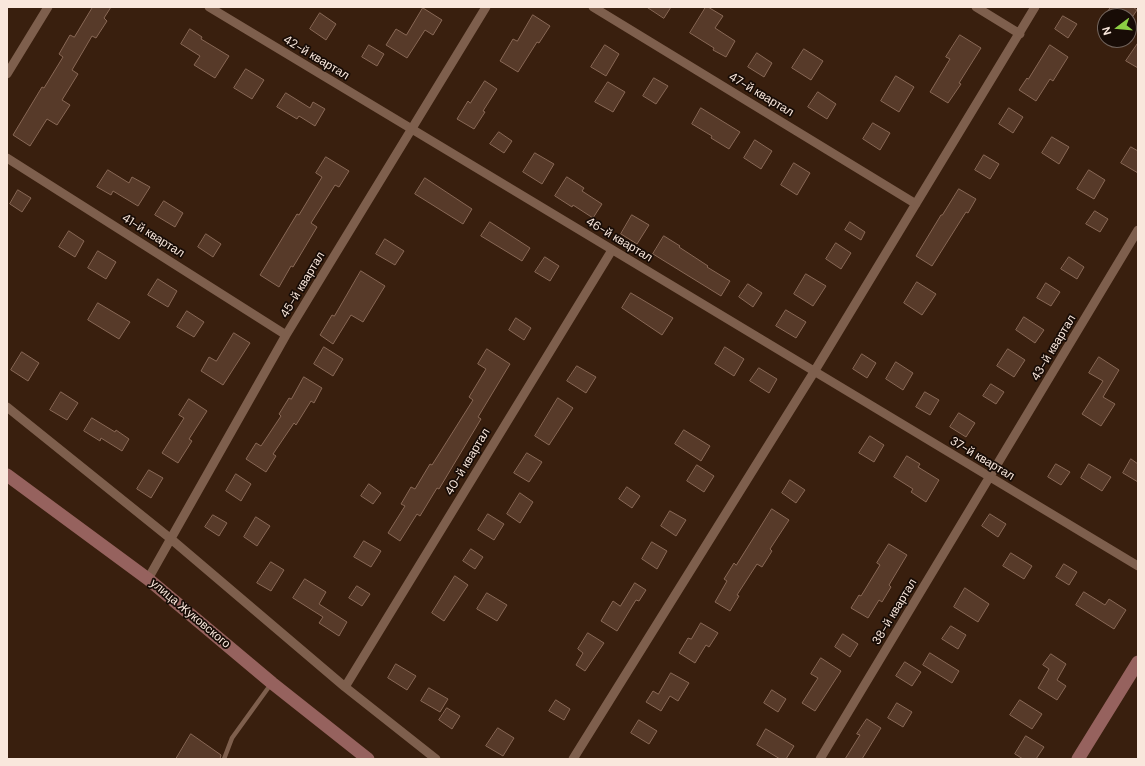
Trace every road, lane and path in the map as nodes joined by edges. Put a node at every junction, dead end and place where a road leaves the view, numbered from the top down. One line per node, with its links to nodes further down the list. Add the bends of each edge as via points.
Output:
1 (48, 7): 8 (street)
2 (209, 7): 9 (street, 42-й квартал)
3 (486, 7): 9 (street, 45-й квартал)
4 (593, 7): 11 (street, 47-й квартал)
5 (976, 7): 7 (street)
6 (1035, 7): 7 (street)
7 (1020, 34): 11 (street)
8 (7, 74)
9 (411, 129): 13 (street, 46-й квартал); 14 (street, 45-й квартал)
10 (7, 158): 14 (street, 41-й квартал)
11 (916, 204): 15 (street)
12 (1138, 230): 18 (street, 43-й квартал)
13 (612, 250): 15 (street, 46-й квартал); 24 (street, 40-й квартал)
14 (286, 335): 19 (street, 45-й квартал)
15 (814, 372): 18 (street, 37-й квартал); 28 (street)
16 (7, 407): 19 (street)
17 (7, 475): 21 (street, улица Жуковского)
18 (990, 478): 20 (street, 37-й квартал); 29 (street, 38-й квартал)
19 (171, 539): 21 (street, 45-й квартал); 24 (street)
20 (1138, 566)
21 (148, 579): 23 (street, улица Жуковского)
22 (1138, 662): 30 (street)
23 (272, 683): 25 (lane, via 232,738); 26 (street, улица Жуковского)
24 (345, 687): 27 (street)
25 (224, 759)
26 (368, 759)
27 (436, 759)
28 (573, 759)
29 (820, 759)
30 (1078, 759)

